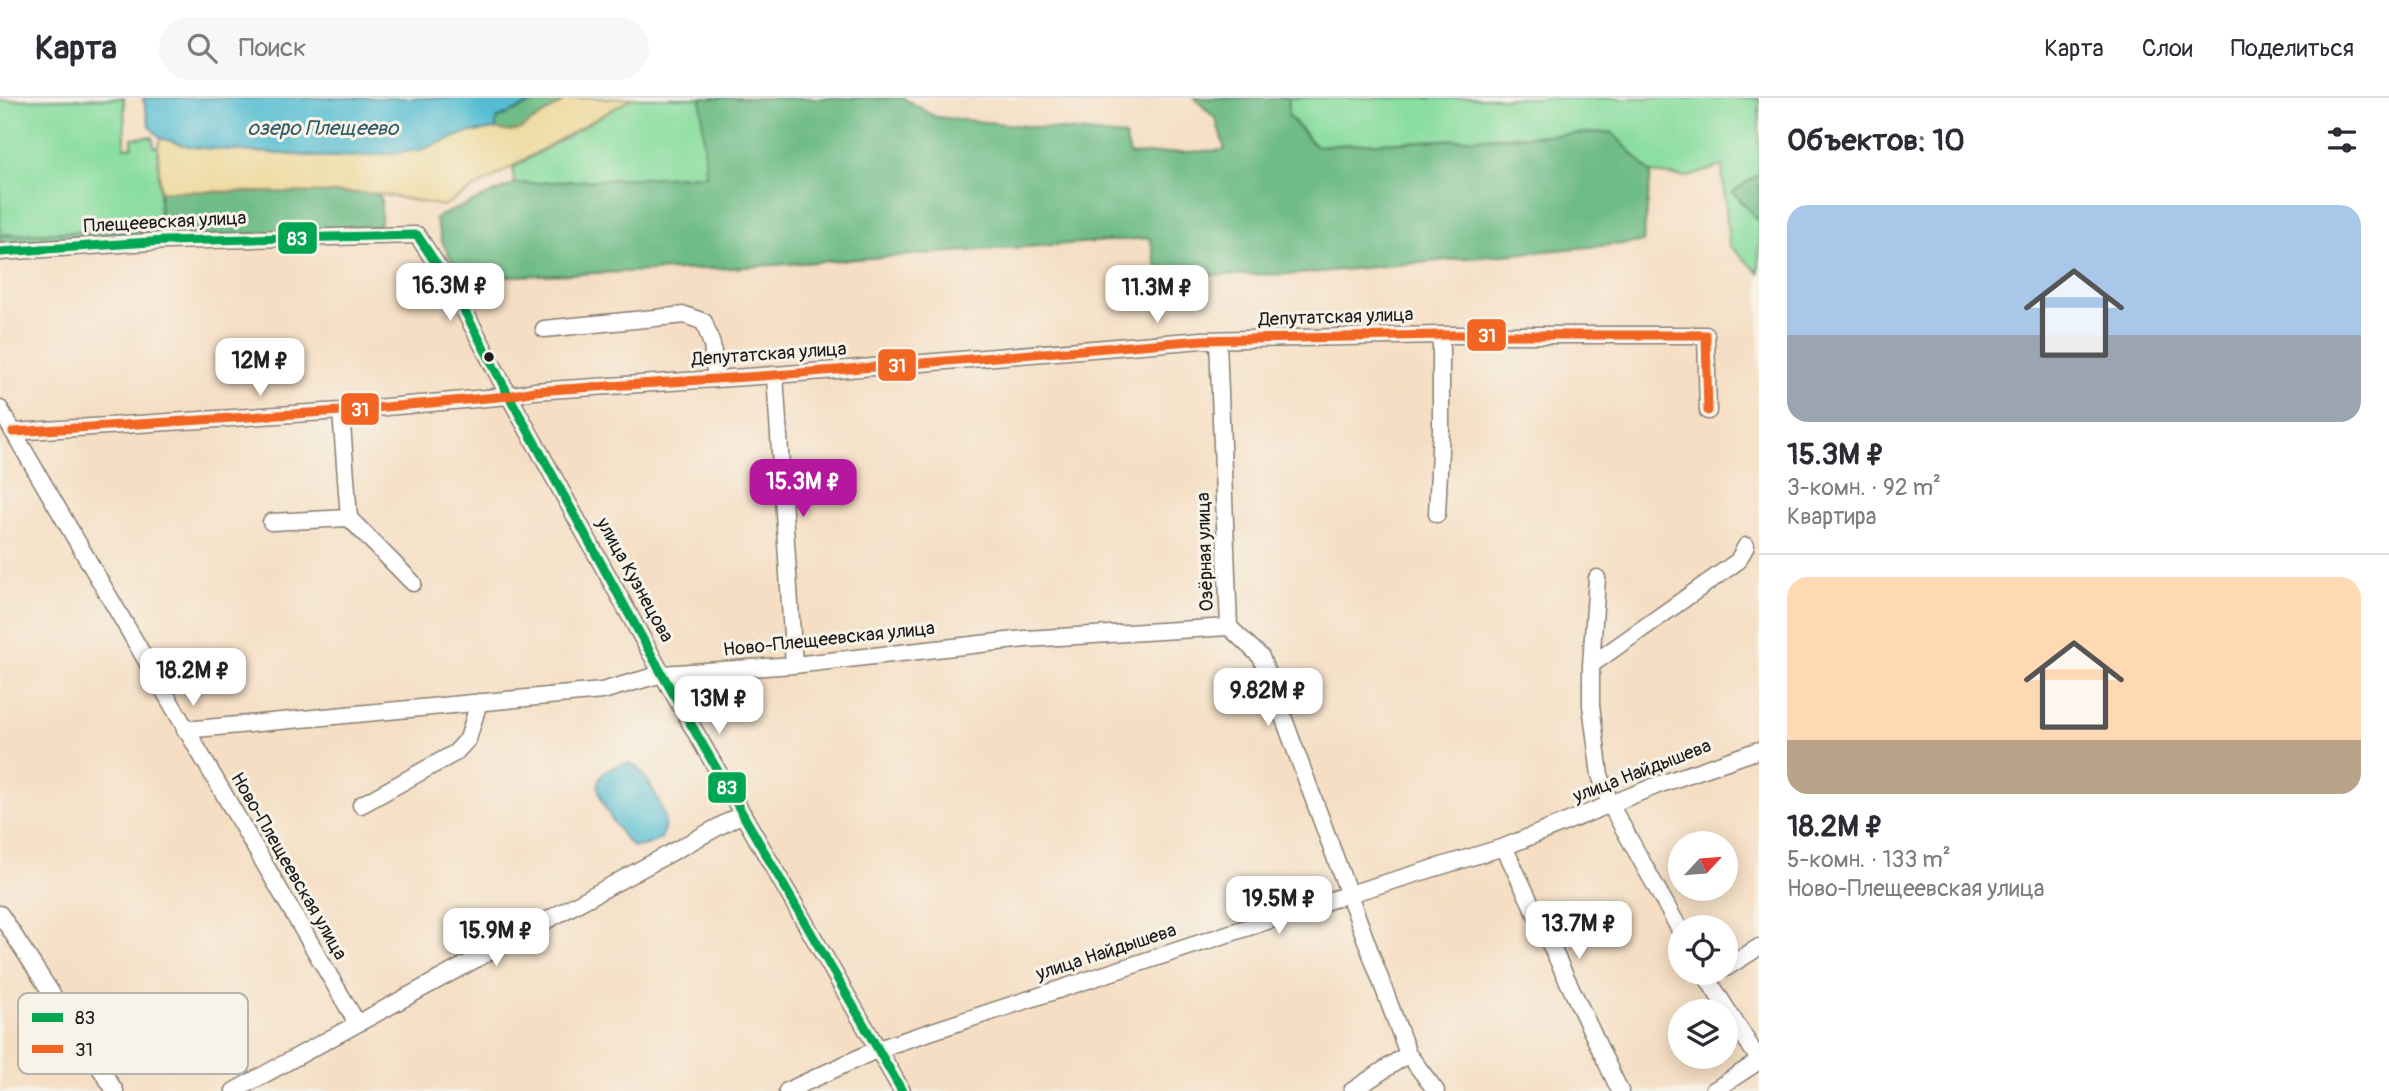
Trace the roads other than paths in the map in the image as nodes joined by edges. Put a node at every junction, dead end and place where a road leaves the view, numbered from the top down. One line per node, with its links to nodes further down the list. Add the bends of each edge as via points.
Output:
1 (416, 235): 2 (street, Плещеевская улица); 8 (street, улица Кузнецова, via 453,289)
2 (0, 252)
3 (544, 329): 7 (street, via 685,315 704,322)
4 (1441, 335): 5 (street, Депутатская улица); 11 (street, Депутатская улица, via 1706,335); 13 (street)
5 (1218, 341): 6 (street, Депутатская улица); 19 (street, Озёрная улица)
6 (775, 375): 7 (street, Депутатская улица); 20 (street)
7 (716, 379): 8 (street, Депутатская улица)
8 (509, 396): 10 (street, Депутатская улица); 22 (street, улица Кузнецова)
9 (0, 409): 12 (street, Ново-Плещеевская улица)
10 (341, 411): 12 (street, Депутатская улица); 14 (street)
11 (1708, 411)
12 (13, 432): 24 (street, Ново-Плещеевская улица)
13 (1437, 514)
14 (349, 518): 15 (street); 18 (street)
15 (271, 522)
16 (1746, 546): 21 (street, via 1738,561)
17 (1597, 578): 21 (street)
18 (413, 583)
19 (1229, 627): 20 (street, Ново-Плещеевская улица, via 1025,639); 30 (street, Озёрная улица, via 1261,657)
20 (794, 665): 22 (street, Ново-Плещеевская улица)
21 (1591, 665): 27 (street, via 1600,775)
22 (663, 674): 23 (street, Ново-Плещеевская улица, via 602,691); 28 (street, улица Кузнецова)
23 (479, 702): 24 (street, Ново-Плещеевская улица); 26 (street, via 468,739 455,753)
24 (185, 730): 37 (street, Ново-Плещеевская улица)
25 (1759, 750): 27 (street, улица Найдышева)
26 (361, 805)
27 (1611, 806): 29 (street, улица Найдышева); 32 (street)
28 (742, 814): 37 (street); 38 (street, улица Кузнецова)
29 (1504, 847): 30 (street, улица Найдышева); 48 (street)
30 (1349, 894): 38 (street, улица Найдышева); 39 (street, Озёрная улица)
31 (0, 914): 36 (street)
32 (1672, 915)
33 (1759, 947): 34 (street)
34 (1738, 960)
35 (1716, 985): 40 (street)
36 (51, 993)
37 (357, 1023): 43 (street)
38 (878, 1049): 44 (street, улица Найдышева); 45 (street, улица Кузнецова)
39 (1408, 1054): 46 (street); 47 (street, Озёрная улица)
40 (1759, 1060): 49 (street)
41 (104, 1074): 42 (street)
42 (115, 1091)
43 (233, 1091)
44 (786, 1091)
45 (902, 1091)
46 (1352, 1091)
47 (1436, 1091)
48 (1620, 1091)
49 (1713, 1091)

